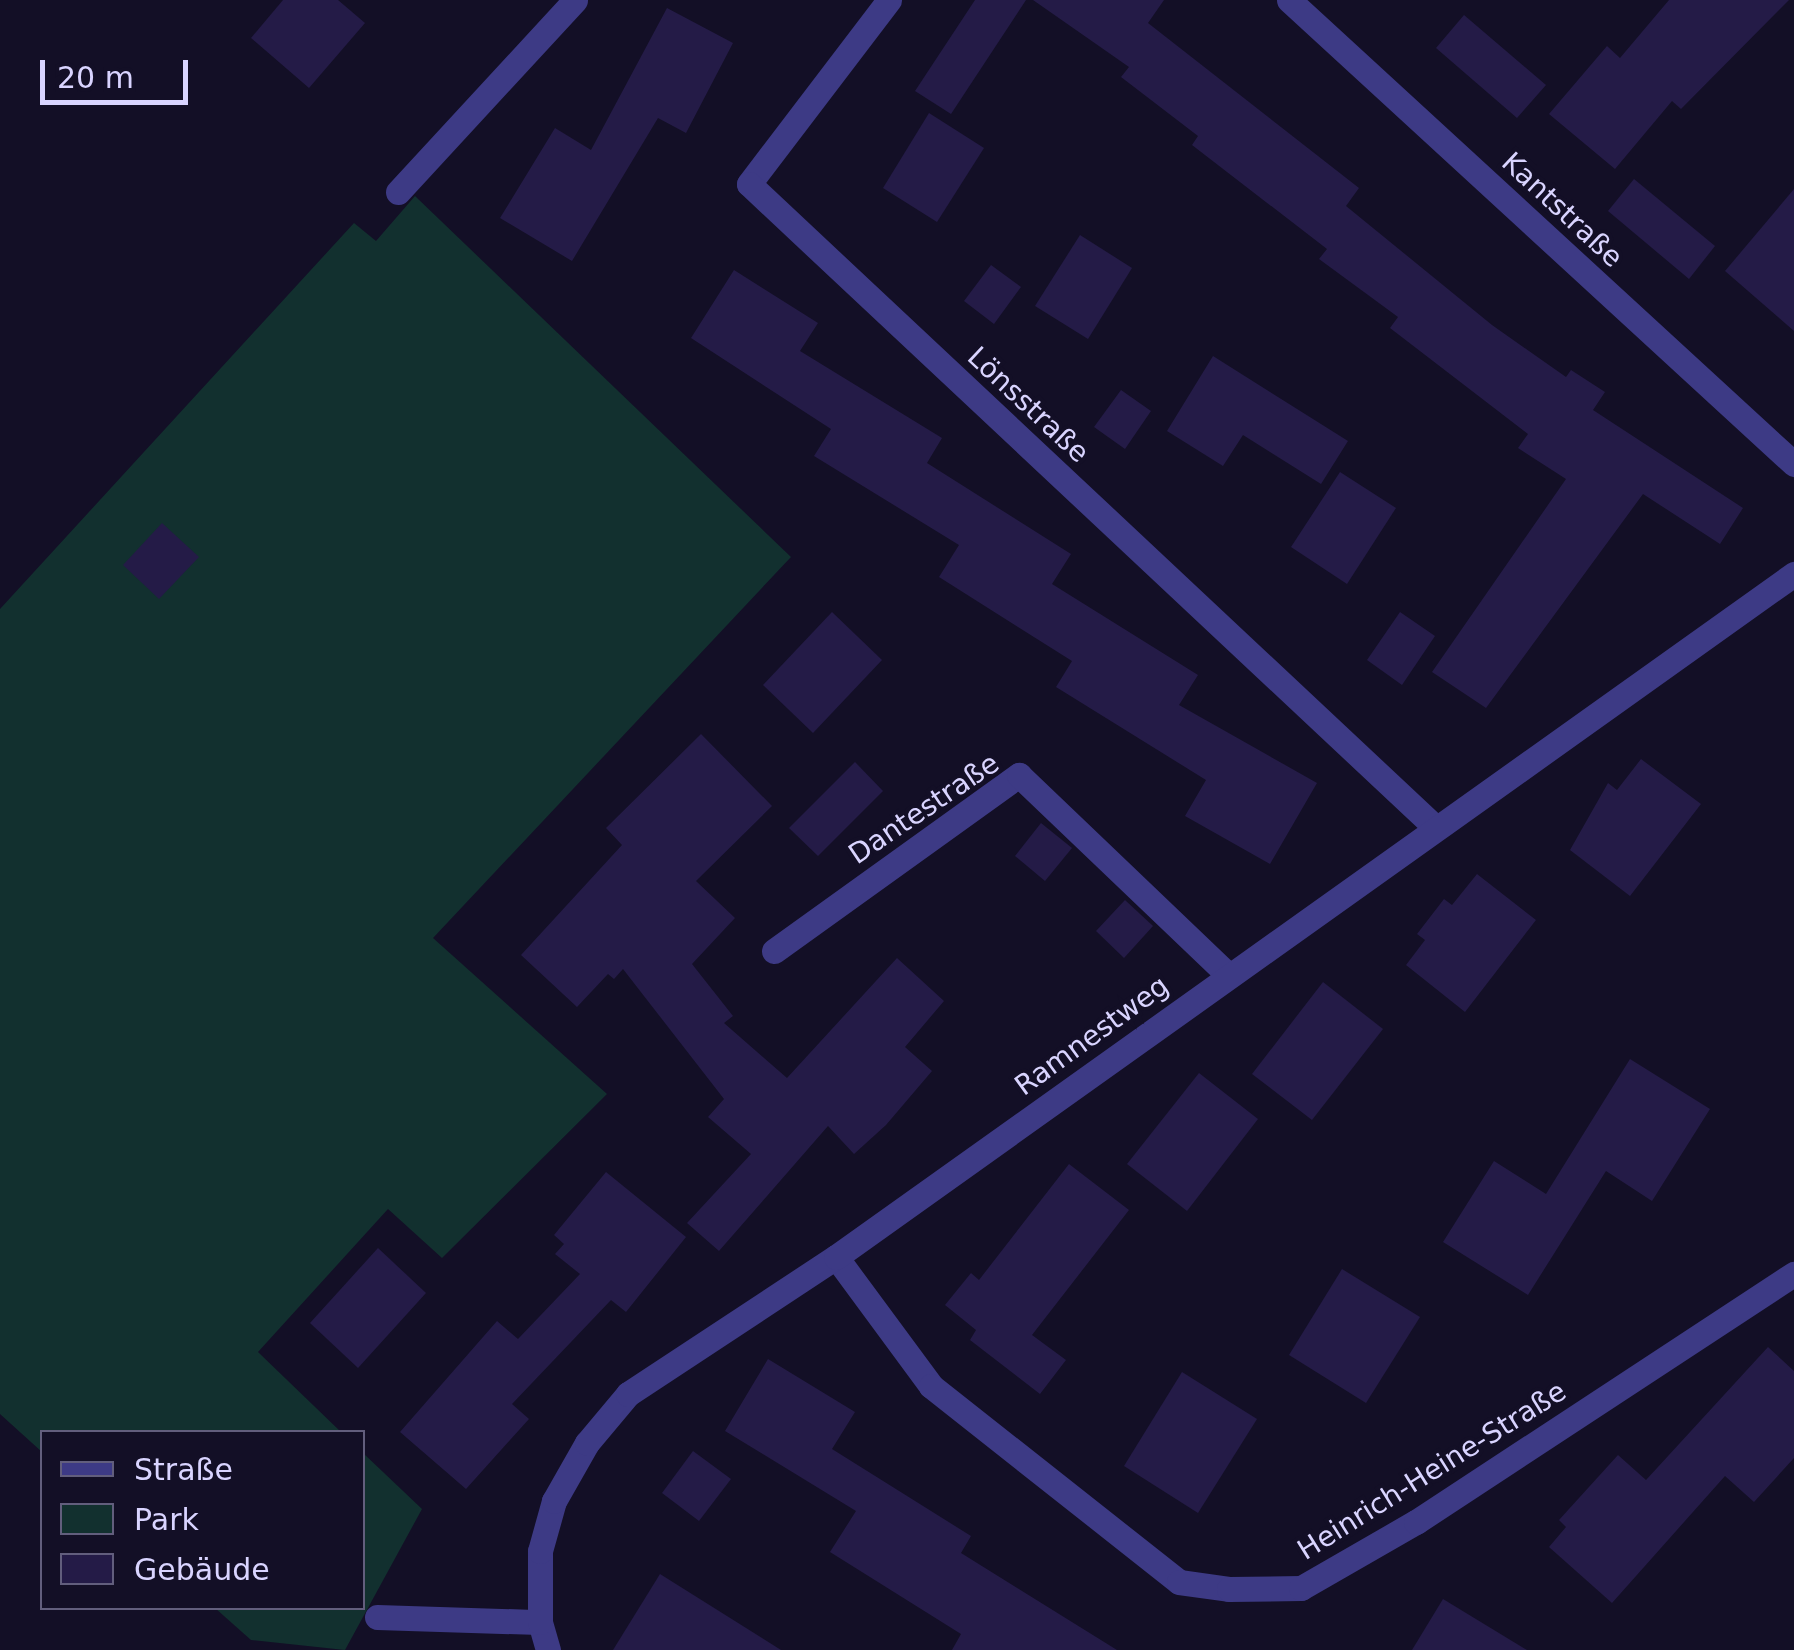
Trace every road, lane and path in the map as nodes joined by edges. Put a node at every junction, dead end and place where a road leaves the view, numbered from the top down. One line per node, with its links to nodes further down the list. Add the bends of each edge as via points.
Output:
1 (575, 0): 4 (street)
2 (889, 0): 7 (street, Lönsstraße, via 749,184)
3 (1289, 0): 5 (street, Kantstraße)
4 (398, 192)
5 (1794, 464)
6 (1794, 574): 7 (street, Ramnestweg)
7 (1435, 828): 9 (street, Ramnestweg)
8 (774, 951): 9 (street, Dantestraße, via 1019,775)
9 (1228, 976): 10 (street, Ramnestweg)
10 (836, 1257): 11 (street, Heinrich-Heine-Straße, via 931,1386 1179,1582 1229,1589 1301,1588 1416,1522); 13 (street, Ramnestweg, via 628,1394 586,1443 554,1501 540,1551)
11 (1794, 1274)
12 (376, 1617): 13 (street)
13 (540, 1622): 14 (street, Ramnestweg)
14 (548, 1650)

